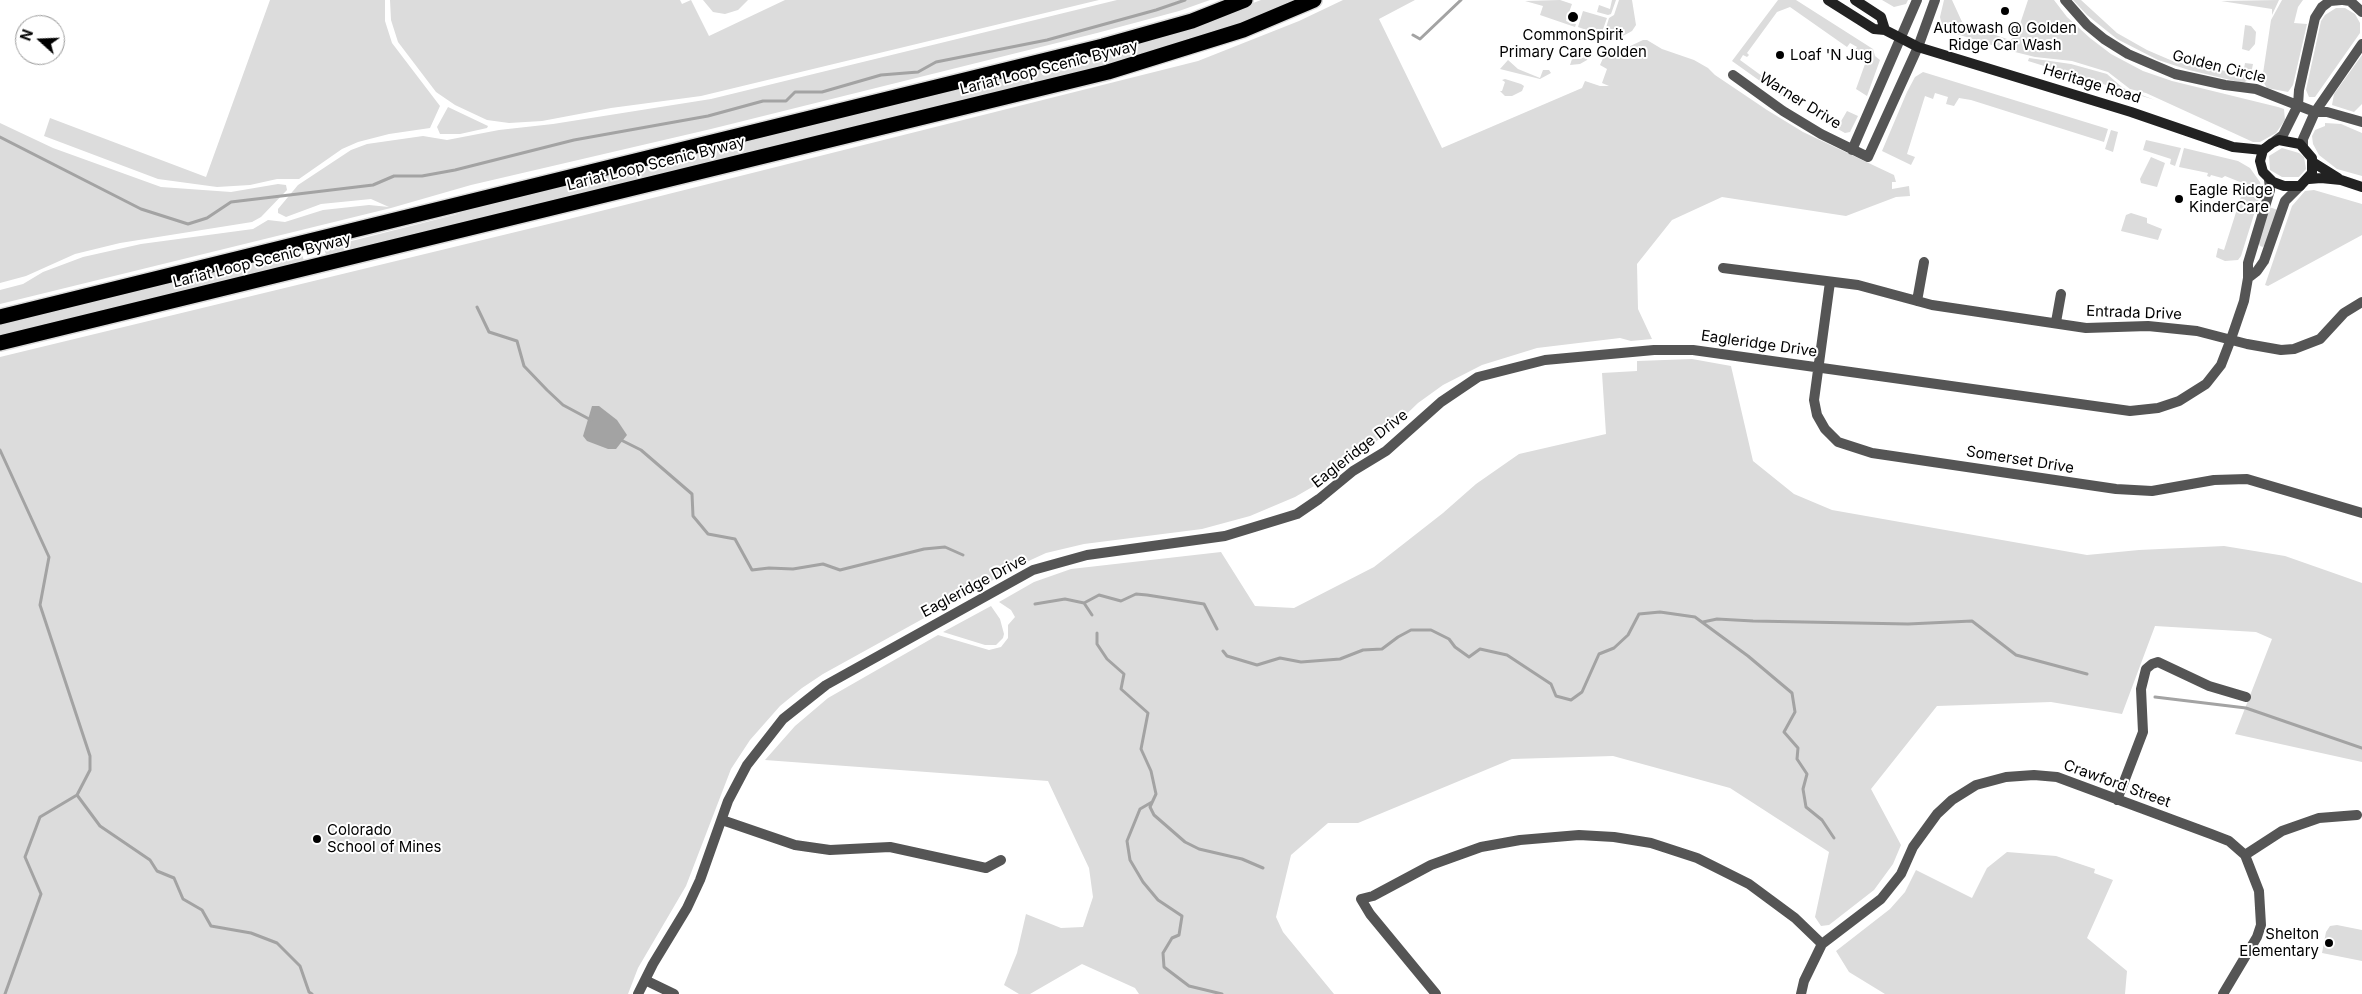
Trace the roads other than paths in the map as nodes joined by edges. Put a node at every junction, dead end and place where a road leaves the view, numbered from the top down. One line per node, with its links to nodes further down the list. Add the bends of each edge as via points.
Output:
1 (1245, 0): 30 (highway, Lariat Loop Scenic Byway, via 1192,21 1104,46)
2 (1314, 0): 32 (highway, Lariat Loop Scenic Byway, via 1234,33 1108,72)
3 (1828, 0): 10 (main road, Heritage Road, via 1874,29)
4 (1855, 0): 10 (main road, Heritage Road, via 1881,17)
5 (1917, 0): 11 (street, Warner Drive)
6 (1935, 0): 13 (street, Warner Drive)
7 (2065, 0): 15 (street, Golden Circle, via 2087,25 2128,54 2175,74 2256,90)
8 (2342, 0): 9 (street, via 2350,1); 15 (street, via 2330,1 2315,18)
9 (2362, 12)
10 (1885, 30): 11 (main road, Heritage Road)
11 (1900, 39): 13 (main road, Heritage Road); 21 (street, Warner Drive)
12 (2362, 44): 16 (street)
13 (1918, 47): 20 (main road, Heritage Road); 21 (street, Warner Drive, via 1868,157)
14 (1733, 75): 21 (street, Warner Drive, via 1783,111)
15 (2298, 105): 16 (street, Golden Circle); 18 (street, via 2283,135)
16 (2315, 112): 17 (street, Golden Circle); 19 (street)
17 (2362, 122)
18 (2275, 141): 19 (main road); 22 (main road)
19 (2303, 146): 23 (main road)
20 (2233, 147): 22 (main road, Heritage Road); 24 (main road, Heritage Road)
21 (1852, 150)
22 (2263, 150): 24 (main road)
23 (2314, 163): 26 (main road); 27 (main road)
24 (2261, 168): 25 (main road)
25 (2269, 179): 28 (main road, via 2284,186); 34 (street, Eagleridge Drive, via 2270,190 2248,263)
26 (2309, 179): 27 (main road); 28 (main road)
27 (2341, 180): 29 (main road)
28 (2300, 186): 34 (street, Eagleridge Drive, via 2287,197 2264,260)
29 (2362, 187)
30 (310, 240): 32 (highway); 39 (highway, Lariat Loop Scenic Byway)
31 (1924, 262): 37 (street)
32 (316, 266): 42 (highway, Lariat Loop Scenic Byway)
33 (1723, 268): 35 (street, Entrada Drive)
34 (2248, 278): 41 (street, Eagleridge Drive)
35 (1830, 282): 37 (street, Entrada Drive, via 1858,285); 43 (street, Somerset Drive)
36 (2061, 294): 40 (street)
37 (1917, 301): 40 (street, Entrada Drive)
38 (2362, 302): 41 (street, Entrada Drive, via 2344,313 2320,339 2294,349 2266,349)
39 (0, 316)
40 (2056, 322): 41 (street, Entrada Drive, via 2086,328 2174,328)
41 (2231, 339): 43 (street, Eagleridge Drive, via 2220,365 2197,391 2165,406 2130,411)
42 (0, 344)
43 (1817, 367): 44 (street, Somerset Drive, via 1814,400 1817,415 1838,442 1854,449 2131,490 2152,491 2214,480 2247,479); 48 (street, Eagleridge Drive, via 1693,350 1654,350 1545,360 1478,378 1441,402 1386,451 1353,471 1297,514 1225,536 1087,555 1033,570 826,685 775,728 747,765)
44 (2362, 514)
45 (2246, 697): 46 (street, via 2209,686 2158,662 2152,664 2146,669 2141,689 2143,732)
46 (2117, 800): 49 (street, Crawford Street, via 2220,838); 51 (street, Crawford Street, via 2056,777 2006,777 1976,785 1937,814 1913,847 1901,874 1881,899)
47 (2356, 815): 49 (street, via 2318,818 2282,831)
48 (722, 820): 50 (street, via 795,845 830,850 890,847 986,868); 52 (street, Eagleridge Drive, via 687,908)
49 (2245, 855): 57 (street, via 2259,891 2261,925)
50 (1001, 860)
51 (1826, 941): 55 (street, via 1749,884 1697,858 1651,843 1614,838 1579,835 1520,840 1480,847 1431,864 1373,896 1361,899); 56 (street, via 1806,976)
52 (645, 980): 53 (street, Eagleridge Drive); 54 (street)
53 (638, 994)
54 (674, 994)
55 (1436, 994)
56 (1801, 994)
57 (2223, 994)

